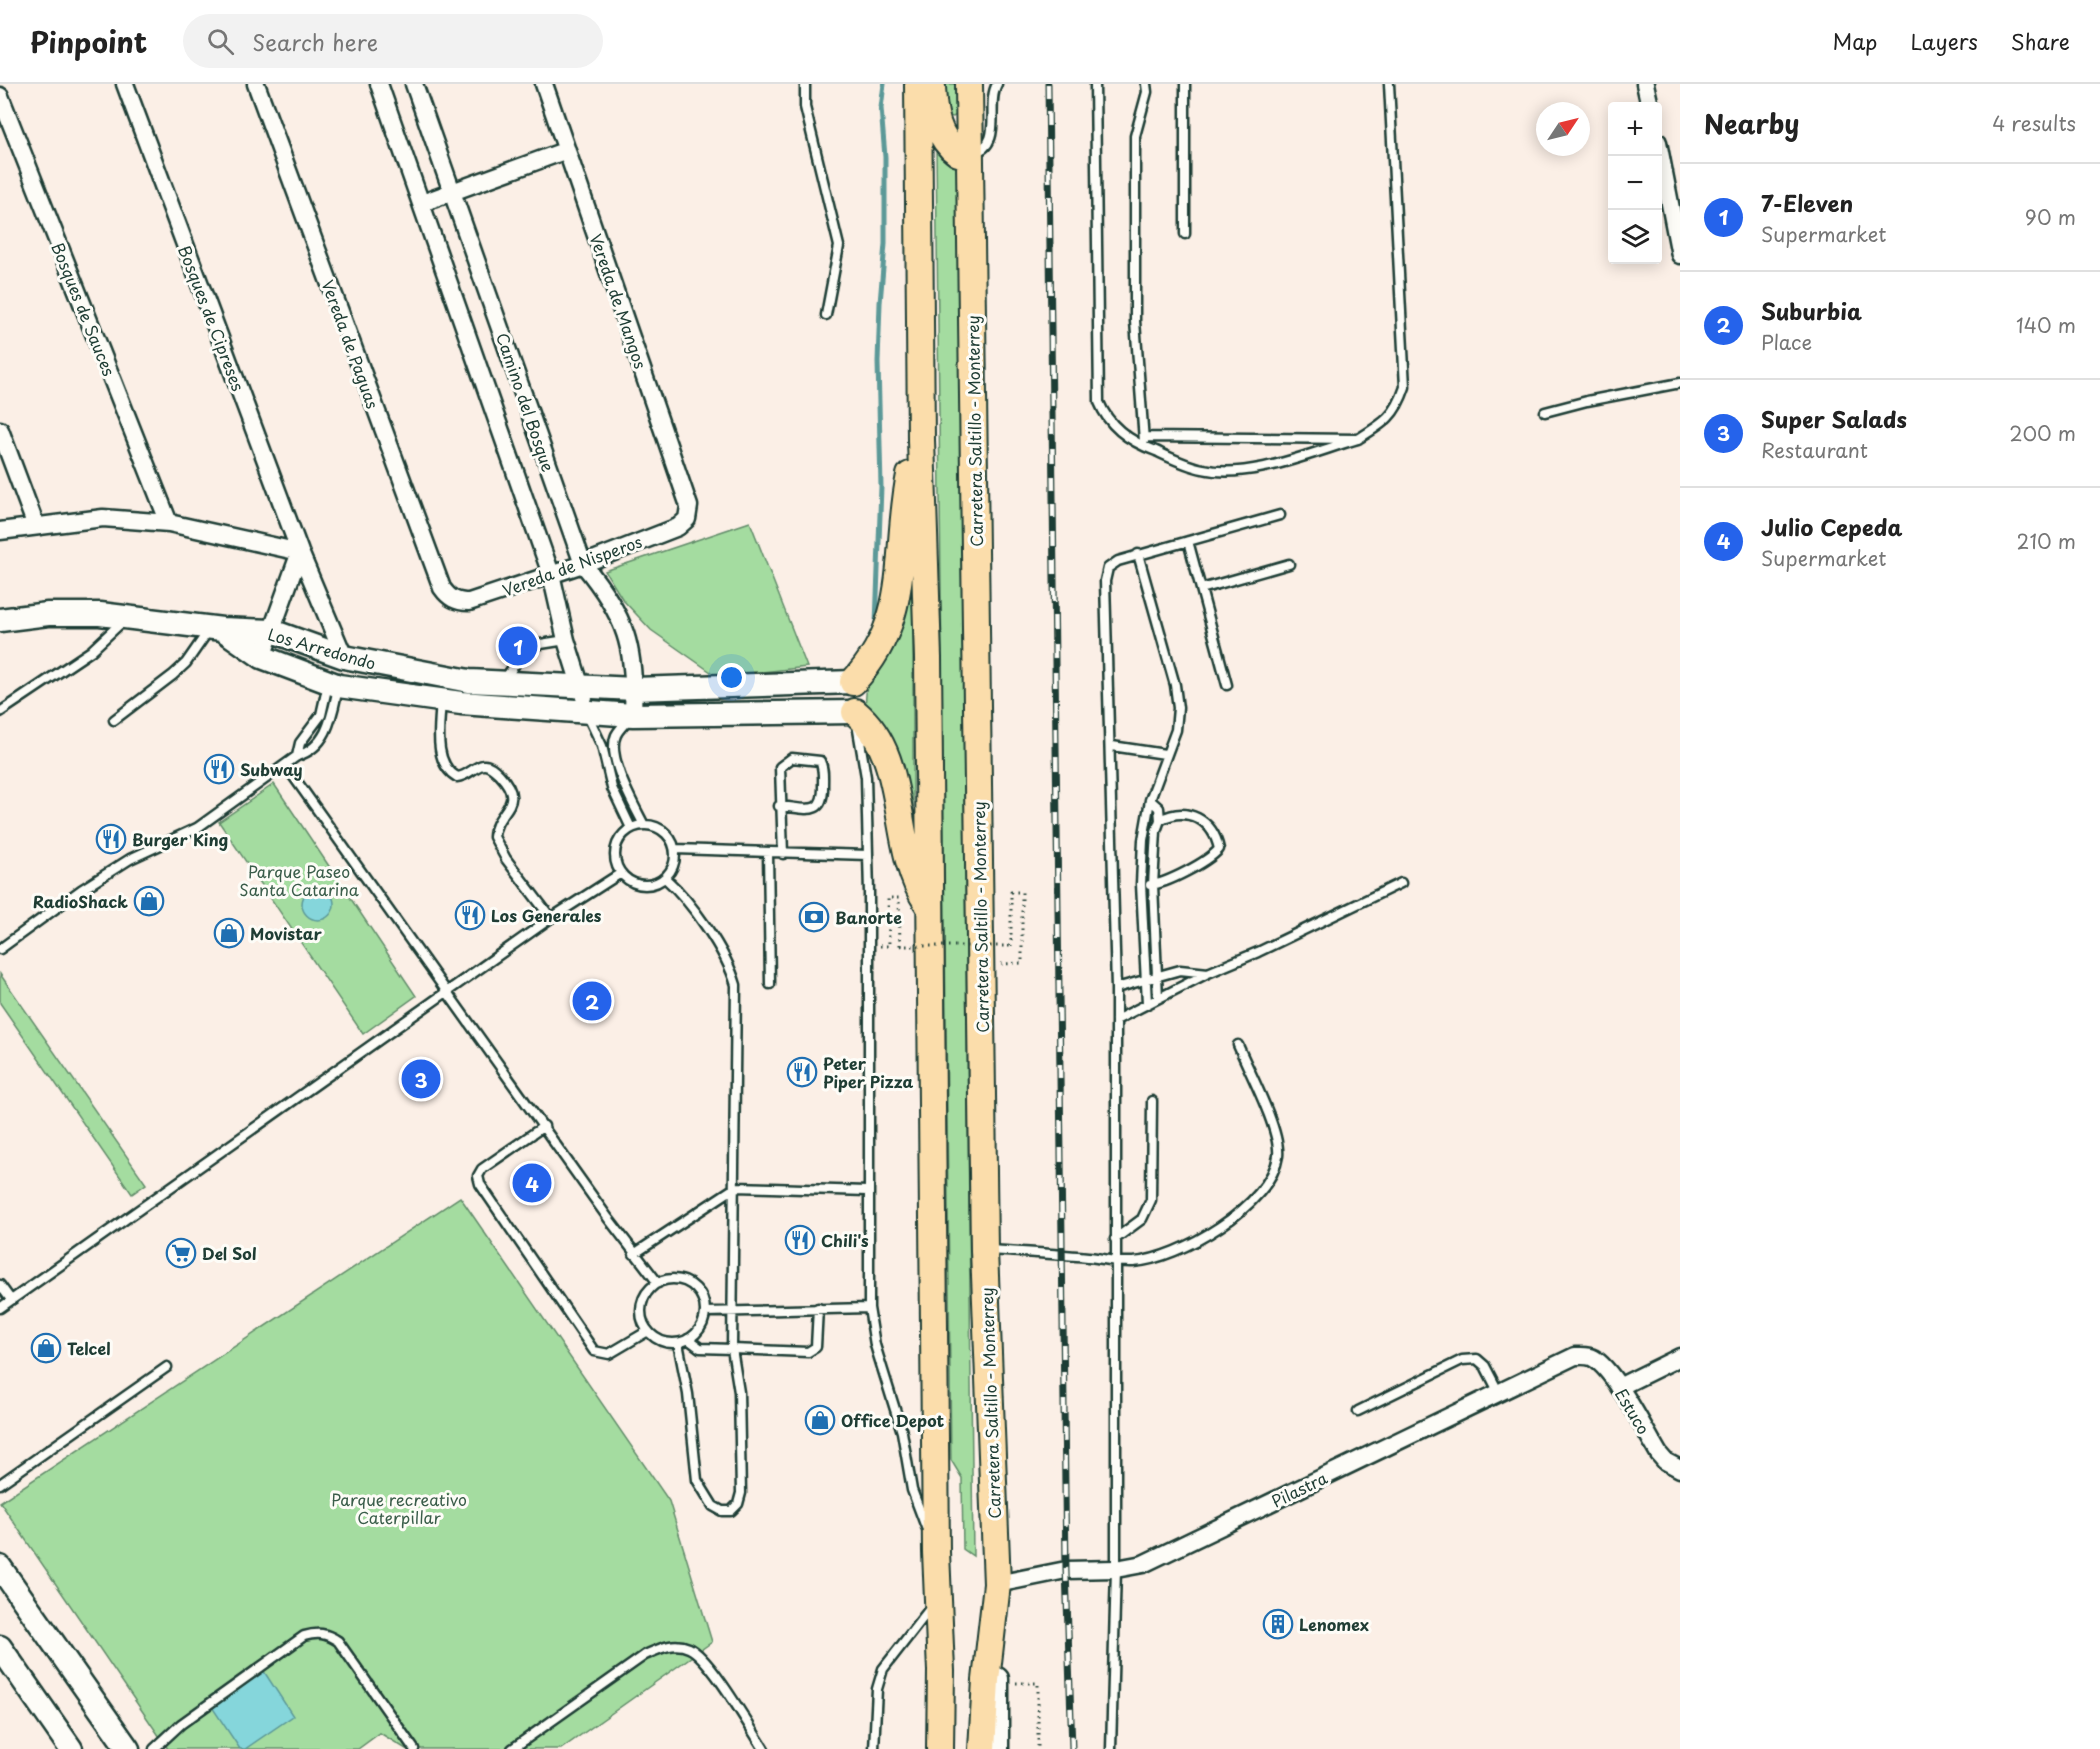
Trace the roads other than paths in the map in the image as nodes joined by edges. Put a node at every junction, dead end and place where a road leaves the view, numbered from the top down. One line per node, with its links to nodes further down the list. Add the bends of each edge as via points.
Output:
1 (125, 84): 39 (street, Bosques de Cipreses)
2 (256, 84): 45 (street, Vereda de Paguas, via 442,588)
3 (379, 84): 22 (street, Camino del Bosque)
4 (414, 84): 21 (street, Camino del Bosque)
5 (544, 84): 18 (street, Vereda de Mangos)
6 (805, 84): 25 (lane, via 806,107 839,246)
7 (918, 84): 31 (main road)
8 (932, 84): 19 (main road, via 932,106 945,141 958,153)
9 (969, 84): 19 (main road, Carretera Saltillo - Monterrey)
10 (997, 84): 19 (lane, via 991,139 984,148)
11 (1095, 84): 32 (lane, via 1099,402 1105,418)
12 (1146, 84): 29 (lane, via 1148,92 1135,136 1135,321)
13 (1185, 84): 23 (lane)
14 (1389, 84): 30 (lane, via 1405,387 1397,409 1384,423)
15 (1645, 84): 17 (street)
16 (0, 96): 35 (street, Bosques de Sauces)
17 (1649, 102)
18 (567, 150): 21 (street); 34 (street, Vereda de Mangos, via 689,506)
19 (969, 154): 100 (main road, Carretera Saltillo - Monterrey)
20 (1661, 156): 24 (street)
21 (453, 192): 22 (street); 41 (street, Camino del Bosque)
22 (422, 203): 43 (street, Camino del Bosque)
23 (1185, 234)
24 (1680, 255)
25 (826, 315)
26 (1680, 383): 27 (lane)
27 (1545, 412)
28 (0, 430): 36 (street)
29 (1144, 436): 30 (lane); 32 (lane)
30 (1358, 439): 32 (lane, via 1259,468 1230,472 1202,469)
31 (921, 440): 58 (main road, via 909,478 895,609 884,641); 82 (main road)
32 (1145, 447)
33 (1280, 515): 38 (lane)
34 (687, 519): 41 (street, Vereda de Nisperos)
35 (169, 523): 36 (street, via 103,518); 39 (street)
36 (36, 525): 37 (street)
37 (0, 531)
38 (1188, 541): 40 (lane); 44 (lane)
39 (300, 552): 49 (street); 52 (street, Bosques de Cipreses)
40 (1138, 554): 64 (lane, via 1108,568 1106,581); 65 (lane, via 1175,685 1176,730)
41 (583, 564): 43 (street, Vereda de Nisperos); 57 (street, Camino del Bosque, via 625,629)
42 (1289, 564): 44 (lane)
43 (551, 574): 45 (street, Vereda de Nisperos, via 469,602); 50 (street, Camino del Bosque)
44 (1201, 589): 55 (lane)
45 (453, 599)
46 (127, 616): 47 (street, via 48,614); 48 (street); 60 (lane, via 92,651)
47 (0, 620)
48 (217, 628): 49 (street, Los Arredondo); 51 (street, Los Arredondo); 63 (lane, via 179,669)
49 (272, 631): 51 (street); 52 (street, Los Arredondo)
50 (566, 640): 53 (lane, via 528,646); 56 (street, Camino del Bosque)
51 (262, 657): 54 (street, Los Arredondo)
52 (344, 657): 53 (street, Los Arredondo, via 410,672)
53 (502, 683): 56 (street, Los Arredondo)
54 (334, 684): 59 (street, Los Arredondo); 66 (lane); 66 (lane, via 332,720 308,753)
55 (1227, 685)
56 (583, 688): 57 (street, Los Arredondo); 61 (street, Camino del Bosque)
57 (634, 689): 58 (street, Los Arredondo); 62 (street, Camino del Bosque)
58 (854, 697): 62 (street, Los Arredondo); 76 (lane, via 866,777); 82 (main road, via 888,756 910,865)
59 (441, 700): 61 (street, Los Arredondo); 83 (lane, via 439,741 447,768 457,777 464,777 477,768 489,766 504,780 512,797 510,808 498,820 494,837)
60 (0, 712)
61 (587, 714): 62 (street, Los Arredondo); 72 (lane, via 602,746 612,788)
62 (633, 715): 71 (lane, via 615,736 615,747 622,782)
63 (114, 720)
64 (1112, 746): 65 (lane); 89 (lane)
65 (1166, 754): 68 (lane)
66 (297, 756): 67 (lane)
67 (286, 766): 84 (lane, via 197,828 105,874); 90 (lane)
68 (1150, 800): 70 (lane, via 1159,808); 80 (lane)
69 (779, 806): 69 (lane, via 780,767 784,761 820,761 824,799 821,805 816,809); 75 (lane)
70 (1160, 820): 81 (lane); 81 (lane, via 1171,814 1184,814 1207,822 1219,849 1212,858)
71 (644, 825): 72 (lane); 73 (lane, via 664,831)
72 (631, 828): 77 (lane, via 616,849)
73 (675, 849): 74 (lane); 78 (lane, via 672,870)
74 (768, 853): 75 (lane); 88 (lane)
75 (783, 854): 76 (lane)
76 (868, 855): 98 (lane)
77 (621, 873): 78 (lane, via 637,884 657,883); 83 (lane)
78 (665, 878): 97 (lane, via 714,941 731,967 736,985)
79 (1401, 883): 85 (lane)
80 (1141, 884): 81 (lane); 87 (lane)
81 (1153, 885): 86 (lane)
82 (931, 909): 123 (main road)
83 (551, 918): 90 (lane)
84 (0, 949)
85 (1208, 973): 86 (lane, via 1180,970); 91 (lane)
86 (1156, 977): 87 (lane); 91 (lane)
87 (1144, 980): 89 (lane); 92 (lane)
88 (770, 984)
89 (1116, 988): 93 (lane)
90 (448, 992): 96 (lane); 105 (lane)
91 (1158, 998): 92 (lane)
92 (1147, 1004): 93 (lane)
93 (1116, 1020): 99 (lane)
94 (1238, 1046): 102 (lane, via 1276,1138 1278,1157 1268,1181 1249,1205 1199,1239 1133,1262)
95 (1152, 1101): 99 (lane, via 1151,1200 1142,1218)
96 (544, 1126): 101 (lane); 111 (lane, via 482,1169 478,1176 480,1184 594,1351 609,1353)
97 (736, 1187): 98 (lane); 101 (lane); 109 (lane)
98 (867, 1191): 108 (lane)
99 (1115, 1239): 102 (lane)
100 (984, 1250): 102 (lane); 126 (main road, Carretera Saltillo - Monterrey)
101 (634, 1254): 103 (lane)
102 (1115, 1259): 125 (lane)
103 (658, 1283): 110 (lane, via 686,1282 700,1294); 111 (lane, via 644,1299 643,1321)
104 (0, 1285): 105 (lane)
105 (10, 1300): 106 (lane)
106 (0, 1308)
107 (818, 1308): 108 (lane); 109 (lane); 114 (lane, via 818,1339 816,1347 808,1352)
108 (869, 1308): 123 (lane, via 875,1345 902,1431 912,1490)
109 (734, 1310): 110 (lane); 114 (lane)
110 (705, 1312): 112 (lane, via 697,1333)
111 (648, 1331): 113 (lane, via 667,1342)
112 (688, 1339): 113 (lane); 114 (lane, via 700,1348)
113 (678, 1343): 114 (lane, via 697,1480 708,1501 722,1511 738,1504 741,1493 739,1392)
114 (732, 1349)
115 (1590, 1356): 118 (street, Estuco, via 1600,1362); 119 (street, Pilastra, via 1575,1356)
116 (1680, 1357): 118 (street)
117 (167, 1367): 122 (lane)
118 (1619, 1387): 121 (street, Estuco, via 1659,1454)
119 (1499, 1393): 120 (lane, via 1485,1366 1477,1359 1462,1360); 125 (street, Pilastra, via 1143,1564)
120 (1358, 1411)
121 (1677, 1468)
122 (0, 1484)
123 (936, 1552): 127 (main road)
124 (0, 1567): 131 (street)
125 (1116, 1569): 126 (street, Pilastra, via 1066,1570); 140 (lane)
126 (997, 1584): 128 (main road, Carretera Saltillo - Monterrey)
127 (938, 1598): 136 (lane, via 883,1669 877,1689); 137 (main road)
128 (990, 1636): 138 (main road, Carretera Saltillo - Monterrey); 139 (street, via 997,1683)
129 (0, 1647): 130 (street)
130 (71, 1749)
131 (128, 1749)
132 (154, 1749): 133 (lane, via 181,1724 304,1636 316,1633 328,1634 338,1641)
133 (414, 1749)
134 (512, 1749): 135 (lane, via 645,1655 669,1645 690,1648 708,1665)
135 (764, 1749)
136 (874, 1749)
137 (940, 1749)
138 (982, 1749)
139 (997, 1749)
140 (1112, 1749)

